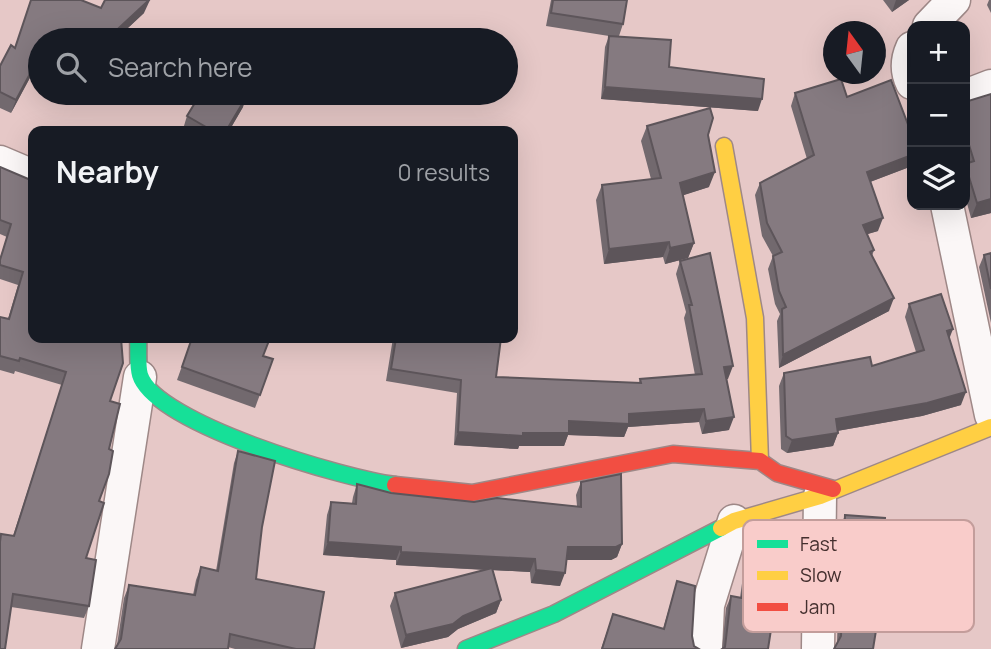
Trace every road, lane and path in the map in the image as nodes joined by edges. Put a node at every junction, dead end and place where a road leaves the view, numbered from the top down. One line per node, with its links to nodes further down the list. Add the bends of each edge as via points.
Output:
1 (954, 0): 2 (street)
2 (934, 21)
3 (991, 86): 4 (street)
4 (970, 94)
5 (724, 146): 13 (street, via 755,318)
6 (0, 162): 7 (street)
7 (28, 174)
8 (948, 210): 11 (street)
9 (138, 343): 10 (street)
10 (140, 377): 13 (street, via 170,410 246,445 389,484 471,493 673,454); 17 (street)
11 (991, 415)
12 (991, 427): 14 (street)
13 (760, 461): 14 (street, via 777,473)
14 (827, 492): 15 (street); 16 (street)
15 (825, 520)
16 (734, 521): 18 (street, via 554,614); 19 (street, via 708,606)
17 (98, 649)
18 (466, 649)
19 (706, 649)

